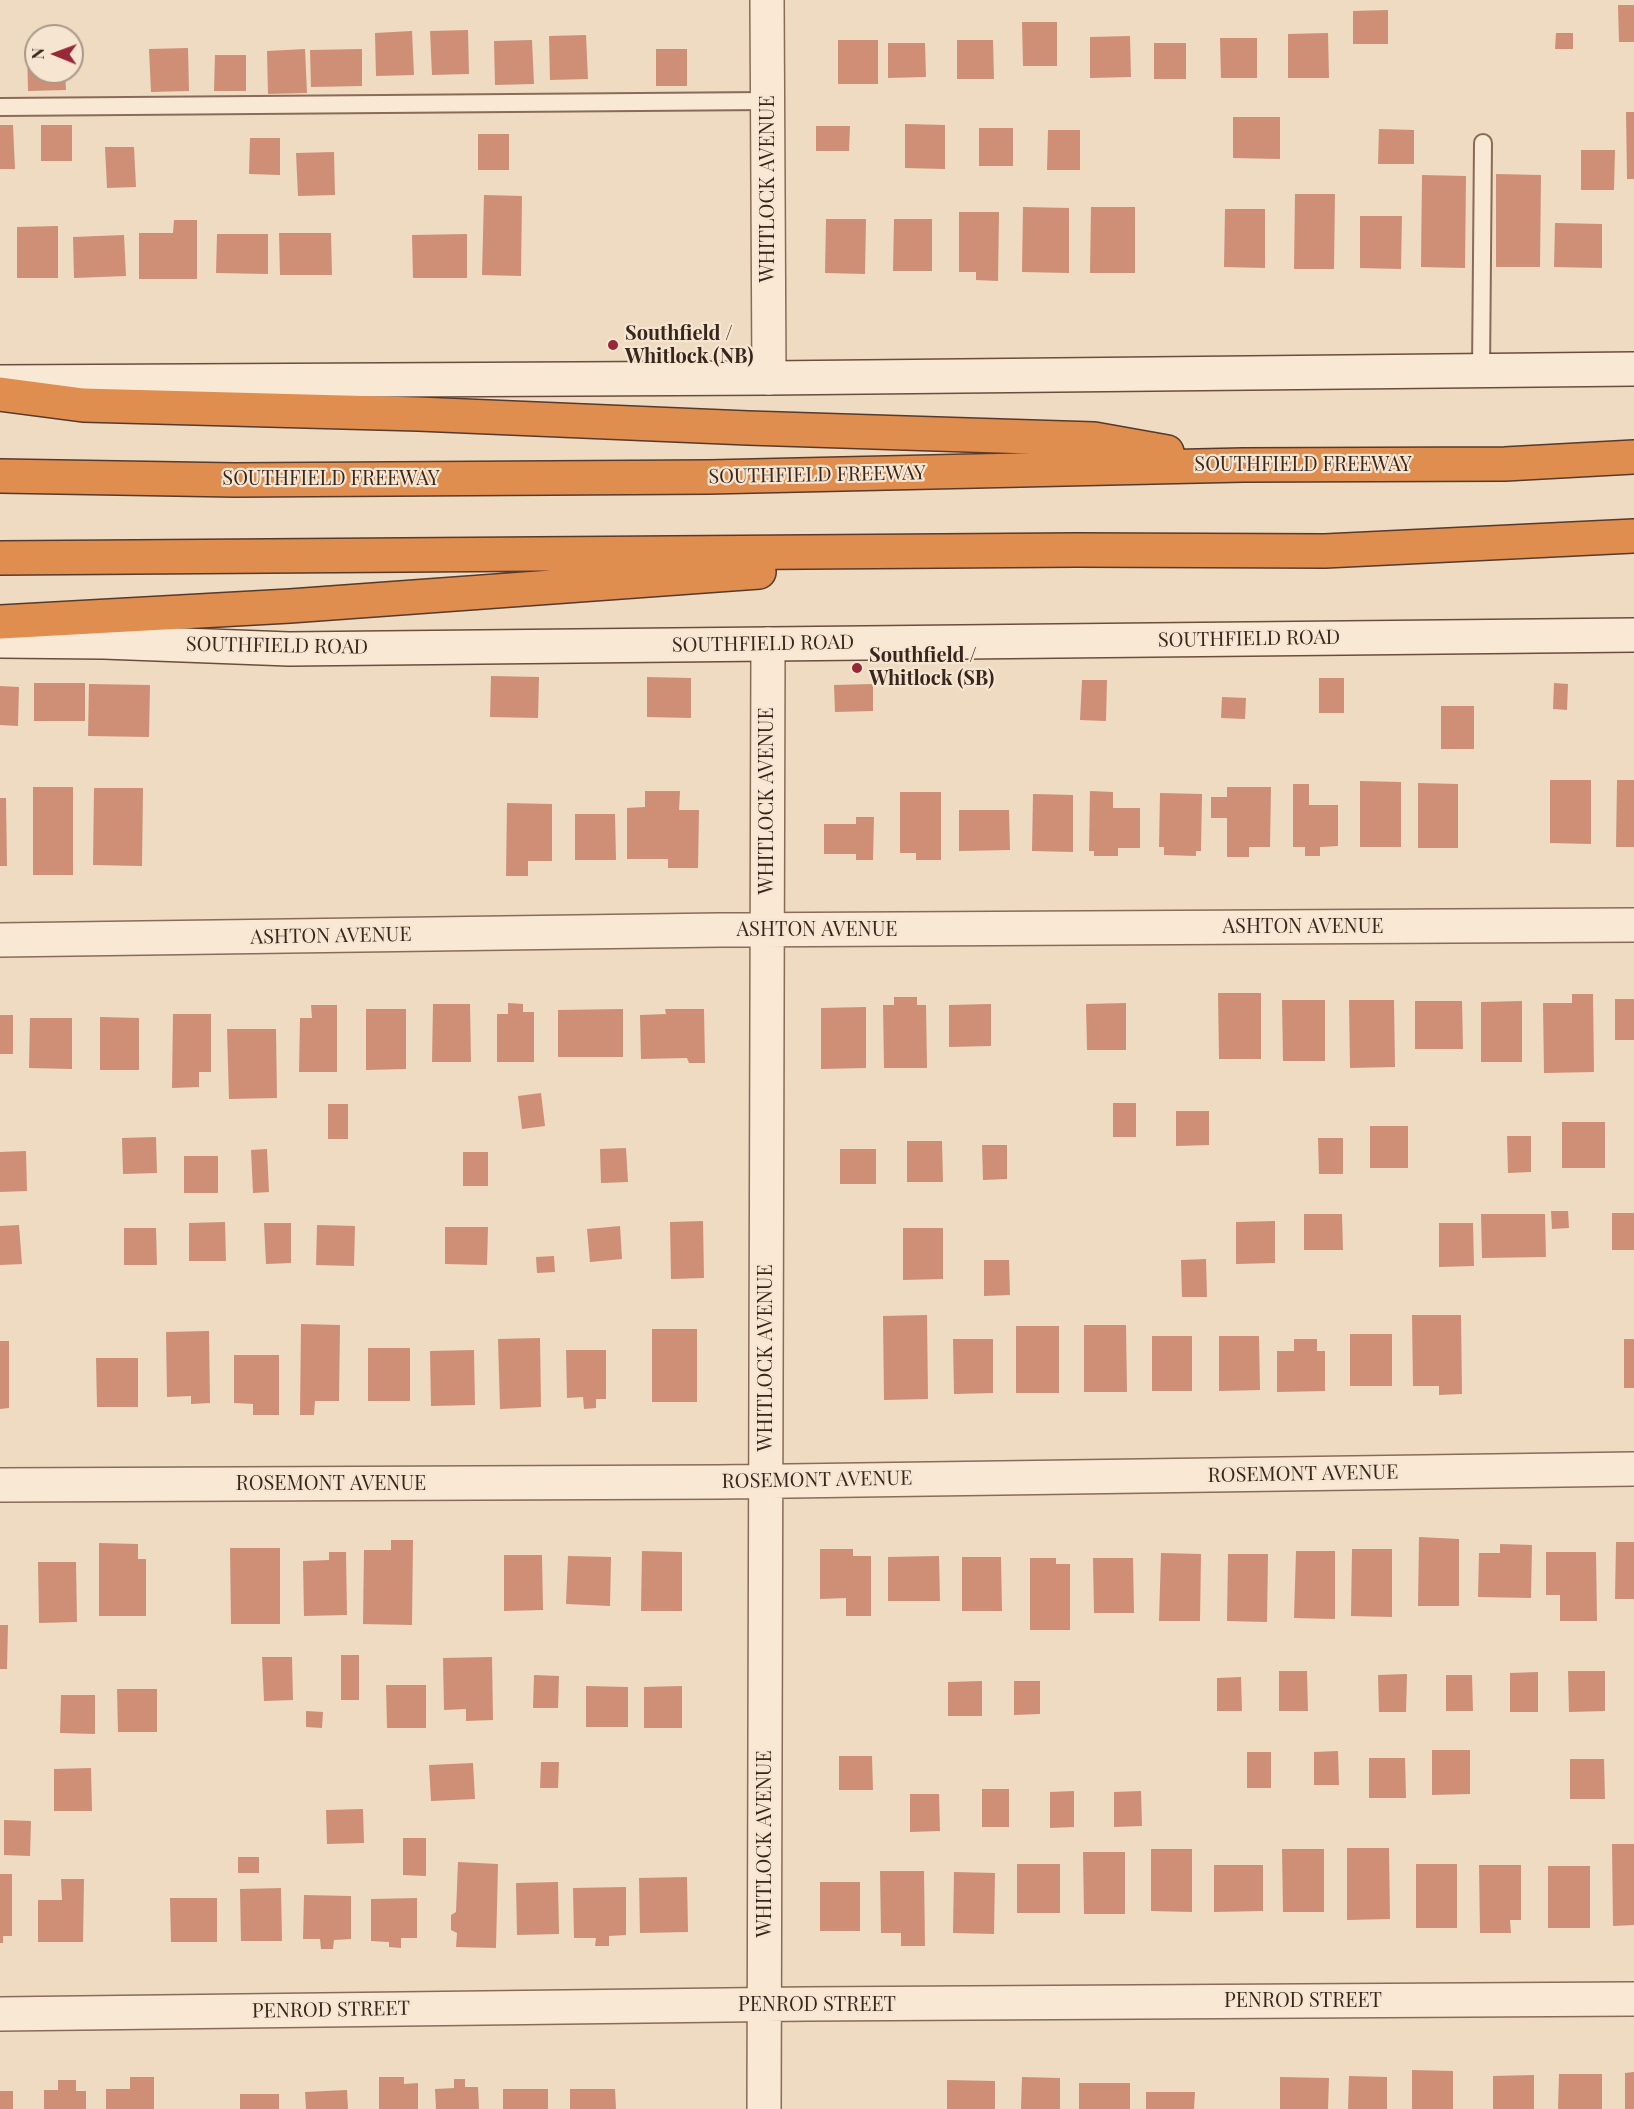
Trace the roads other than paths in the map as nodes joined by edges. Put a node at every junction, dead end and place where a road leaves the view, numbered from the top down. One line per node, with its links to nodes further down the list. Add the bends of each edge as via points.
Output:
1 (767, 0): 2 (street, WHITLOCK AVENUE)
2 (767, 100): 3 (lane); 7 (street, WHITLOCK AVENUE)
3 (0, 107)
4 (1484, 143): 6 (lane)
5 (1634, 369): 6 (street)
6 (1481, 371): 7 (street)
7 (769, 378): 8 (street)
8 (0, 382)
9 (0, 394): 11 (highway, via 83,405 1094,439)
10 (1634, 457): 11 (highway, SOUTHFIELD FREEWAY, via 1505,464)
11 (1243, 465): 12 (highway, SOUTHFIELD FREEWAY, via 709,477 234,480)
12 (0, 476)
13 (1634, 536): 14 (highway, via 1325,550)
14 (1077, 550): 15 (highway); 16 (highway, via 302,605)
15 (0, 558)
16 (0, 622)
17 (1634, 635): 19 (street, SOUTHFIELD ROAD)
18 (0, 641): 19 (street, SOUTHFIELD ROAD, via 289,649)
19 (768, 644): 21 (street, WHITLOCK AVENUE)
20 (1634, 925): 21 (street, ASHTON AVENUE)
21 (766, 931): 22 (street, ASHTON AVENUE); 24 (street, WHITLOCK AVENUE)
22 (0, 940)
23 (1634, 1469): 24 (street, ROSEMONT AVENUE)
24 (766, 1481): 25 (street, ROSEMONT AVENUE); 27 (street, WHITLOCK AVENUE)
25 (0, 1485)
26 (1634, 1999): 27 (street, PENROD STREET)
27 (764, 2005): 28 (street, PENROD STREET); 29 (street, WHITLOCK AVENUE)
28 (0, 2014)
29 (764, 2109)

